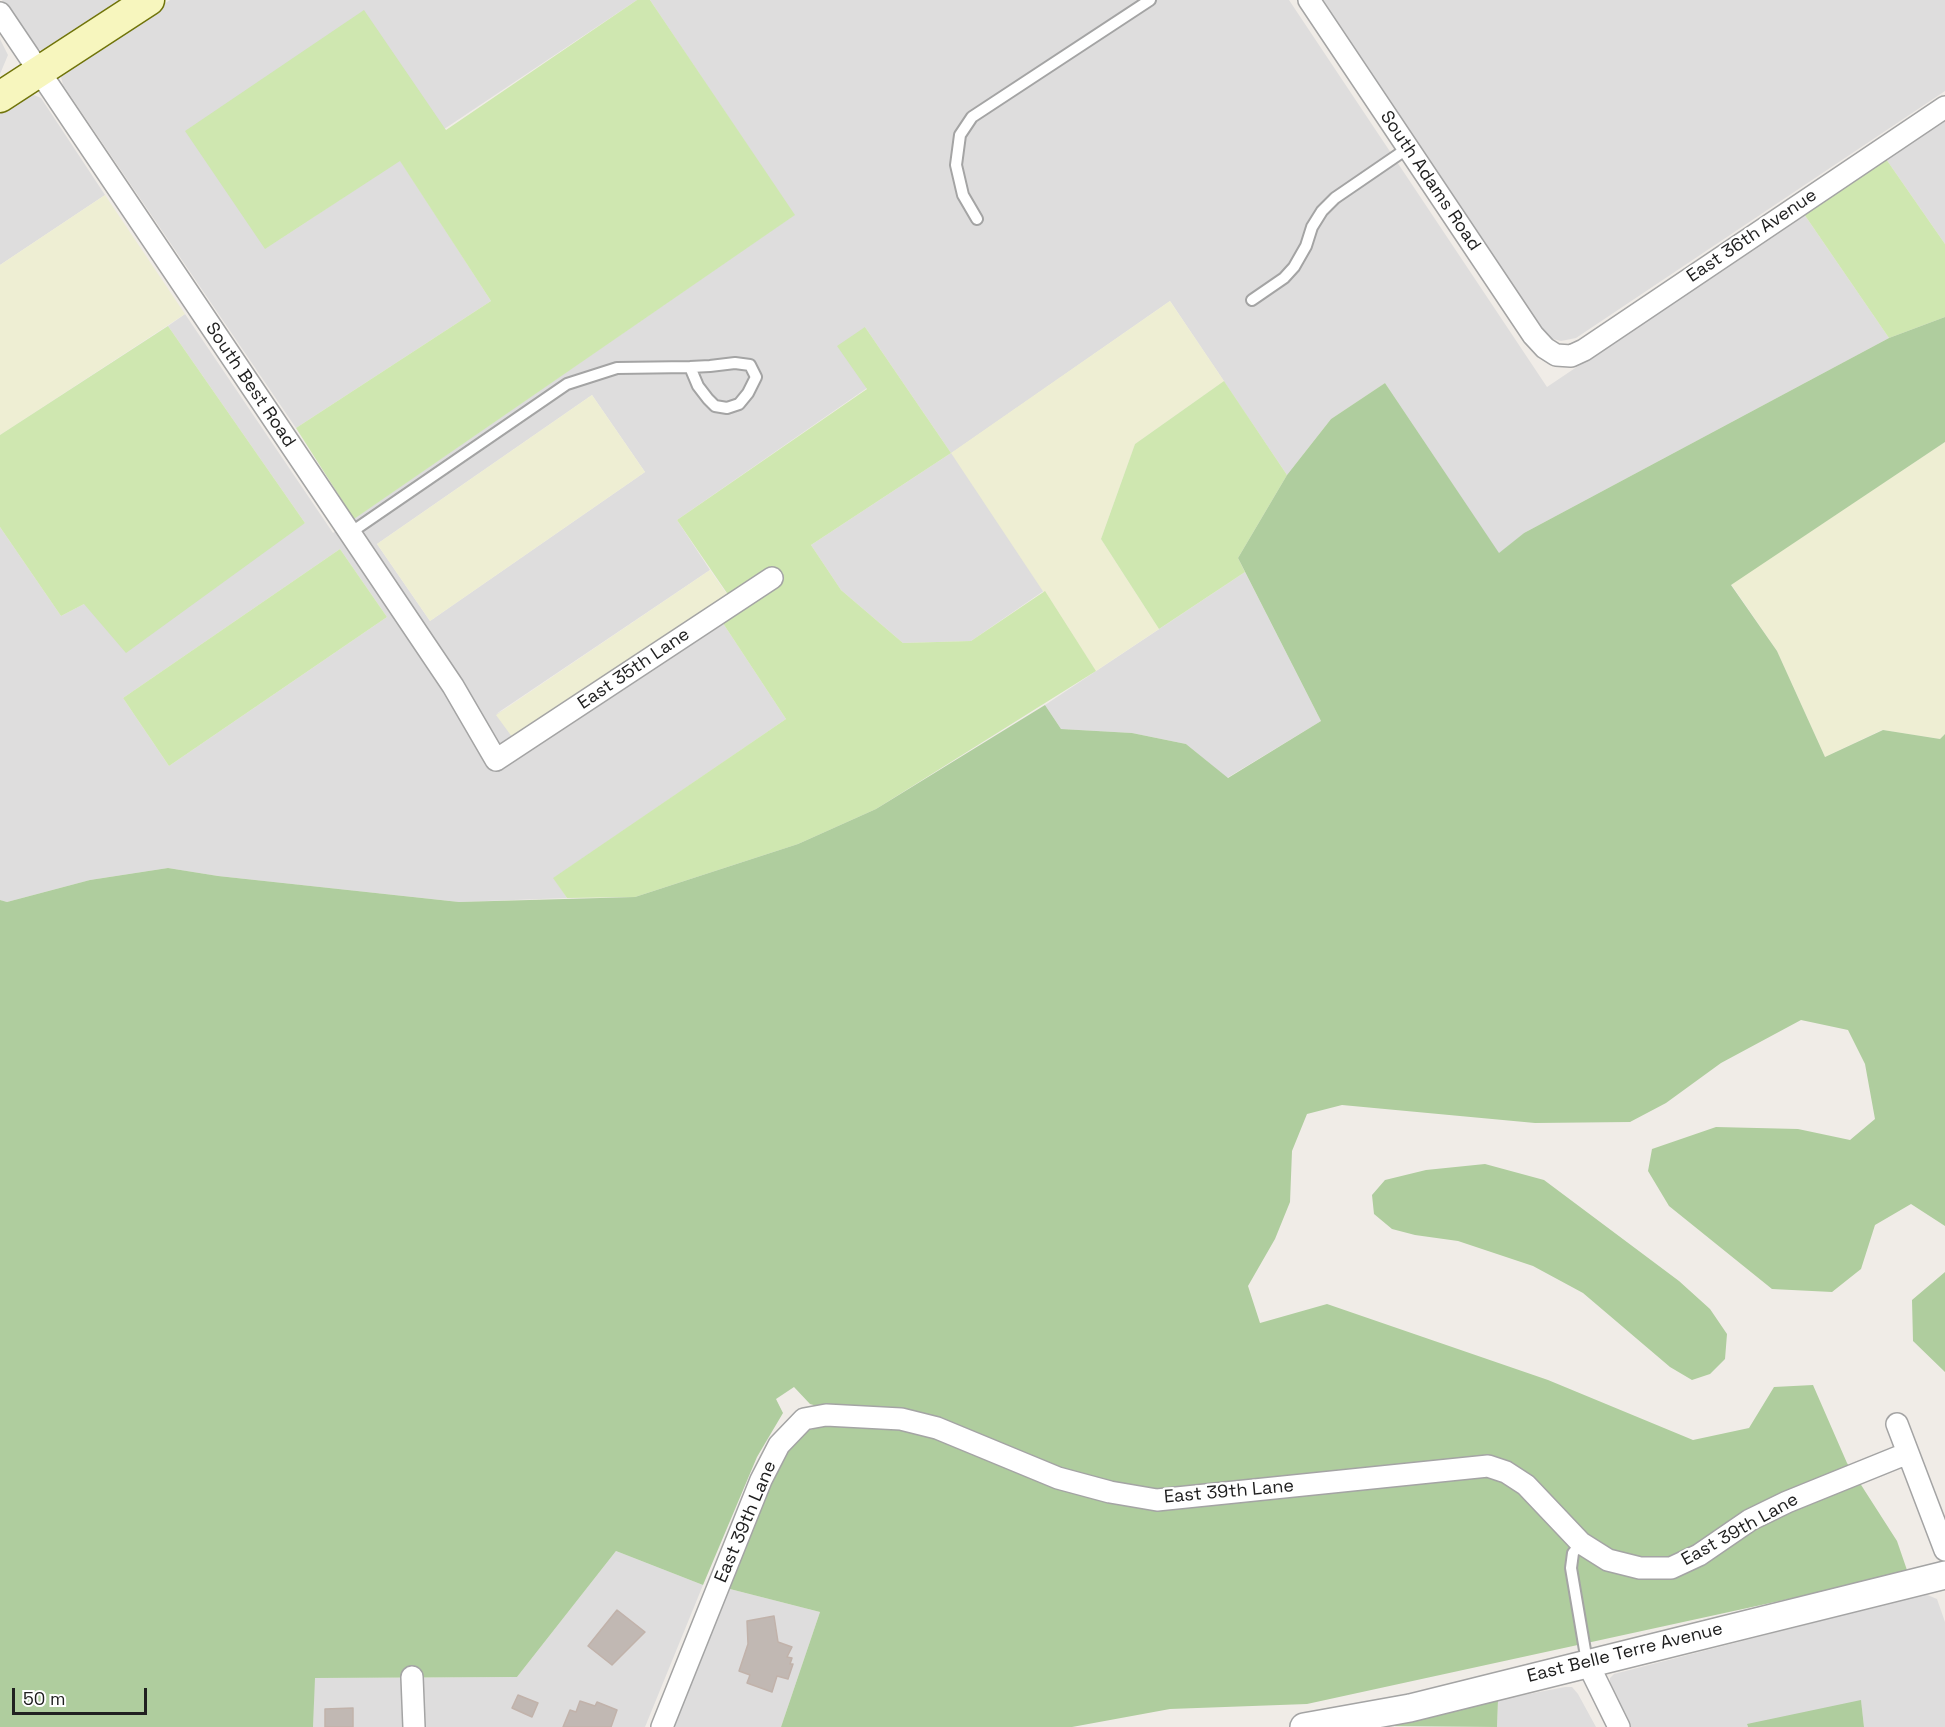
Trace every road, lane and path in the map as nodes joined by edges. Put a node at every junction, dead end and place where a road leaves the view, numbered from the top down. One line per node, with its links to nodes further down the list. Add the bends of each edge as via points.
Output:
1 (149, 0): 5 (main road)
2 (1150, 0): 9 (lane, via 972,117 960,135 956,165 963,195)
3 (1309, 0): 8 (street, South Adams Road)
4 (0, 13): 5 (street, South Best Road)
5 (39, 71): 6 (main road); 13 (street, South Best Road)
6 (0, 97)
7 (1945, 106): 11 (street, East 36th Avenue, via 1584,350 1570,356)
8 (1408, 148): 10 (lane, via 1335,198 1322,211 1294,267); 11 (street, South Adams Road, via 1533,335)
9 (977, 219)
10 (1252, 300)
11 (1556, 355)
12 (690, 367): 12 (lane, via 750,364 756,377 739,404 727,408 715,406 708,399); 13 (lane, via 617,368 567,384)
13 (350, 533): 15 (street, South Best Road, via 453,686)
14 (772, 578): 15 (street, East 35th Lane)
15 (496, 760)
16 (1897, 1424): 17 (street)
17 (1908, 1453): 18 (street, East 39th Lane, via 1786,1502 1671,1568 1640,1568 1608,1560); 19 (street)
18 (1581, 1543): 21 (lane, via 1571,1568); 24 (street, East 39th Lane, via 1526,1485 1488,1466 1157,1500 1058,1478 937,1428 901,1419 826,1415 804,1419 779,1445 761,1480)
19 (1945, 1550)
20 (1945, 1575): 21 (street, East Belle Terre Avenue)
21 (1587, 1662): 25 (street, East Belle Terre Avenue, via 1410,1708); 26 (street)
22 (412, 1677): 23 (street)
23 (414, 1727)
24 (662, 1727)
25 (1304, 1727)
26 (1619, 1727)

